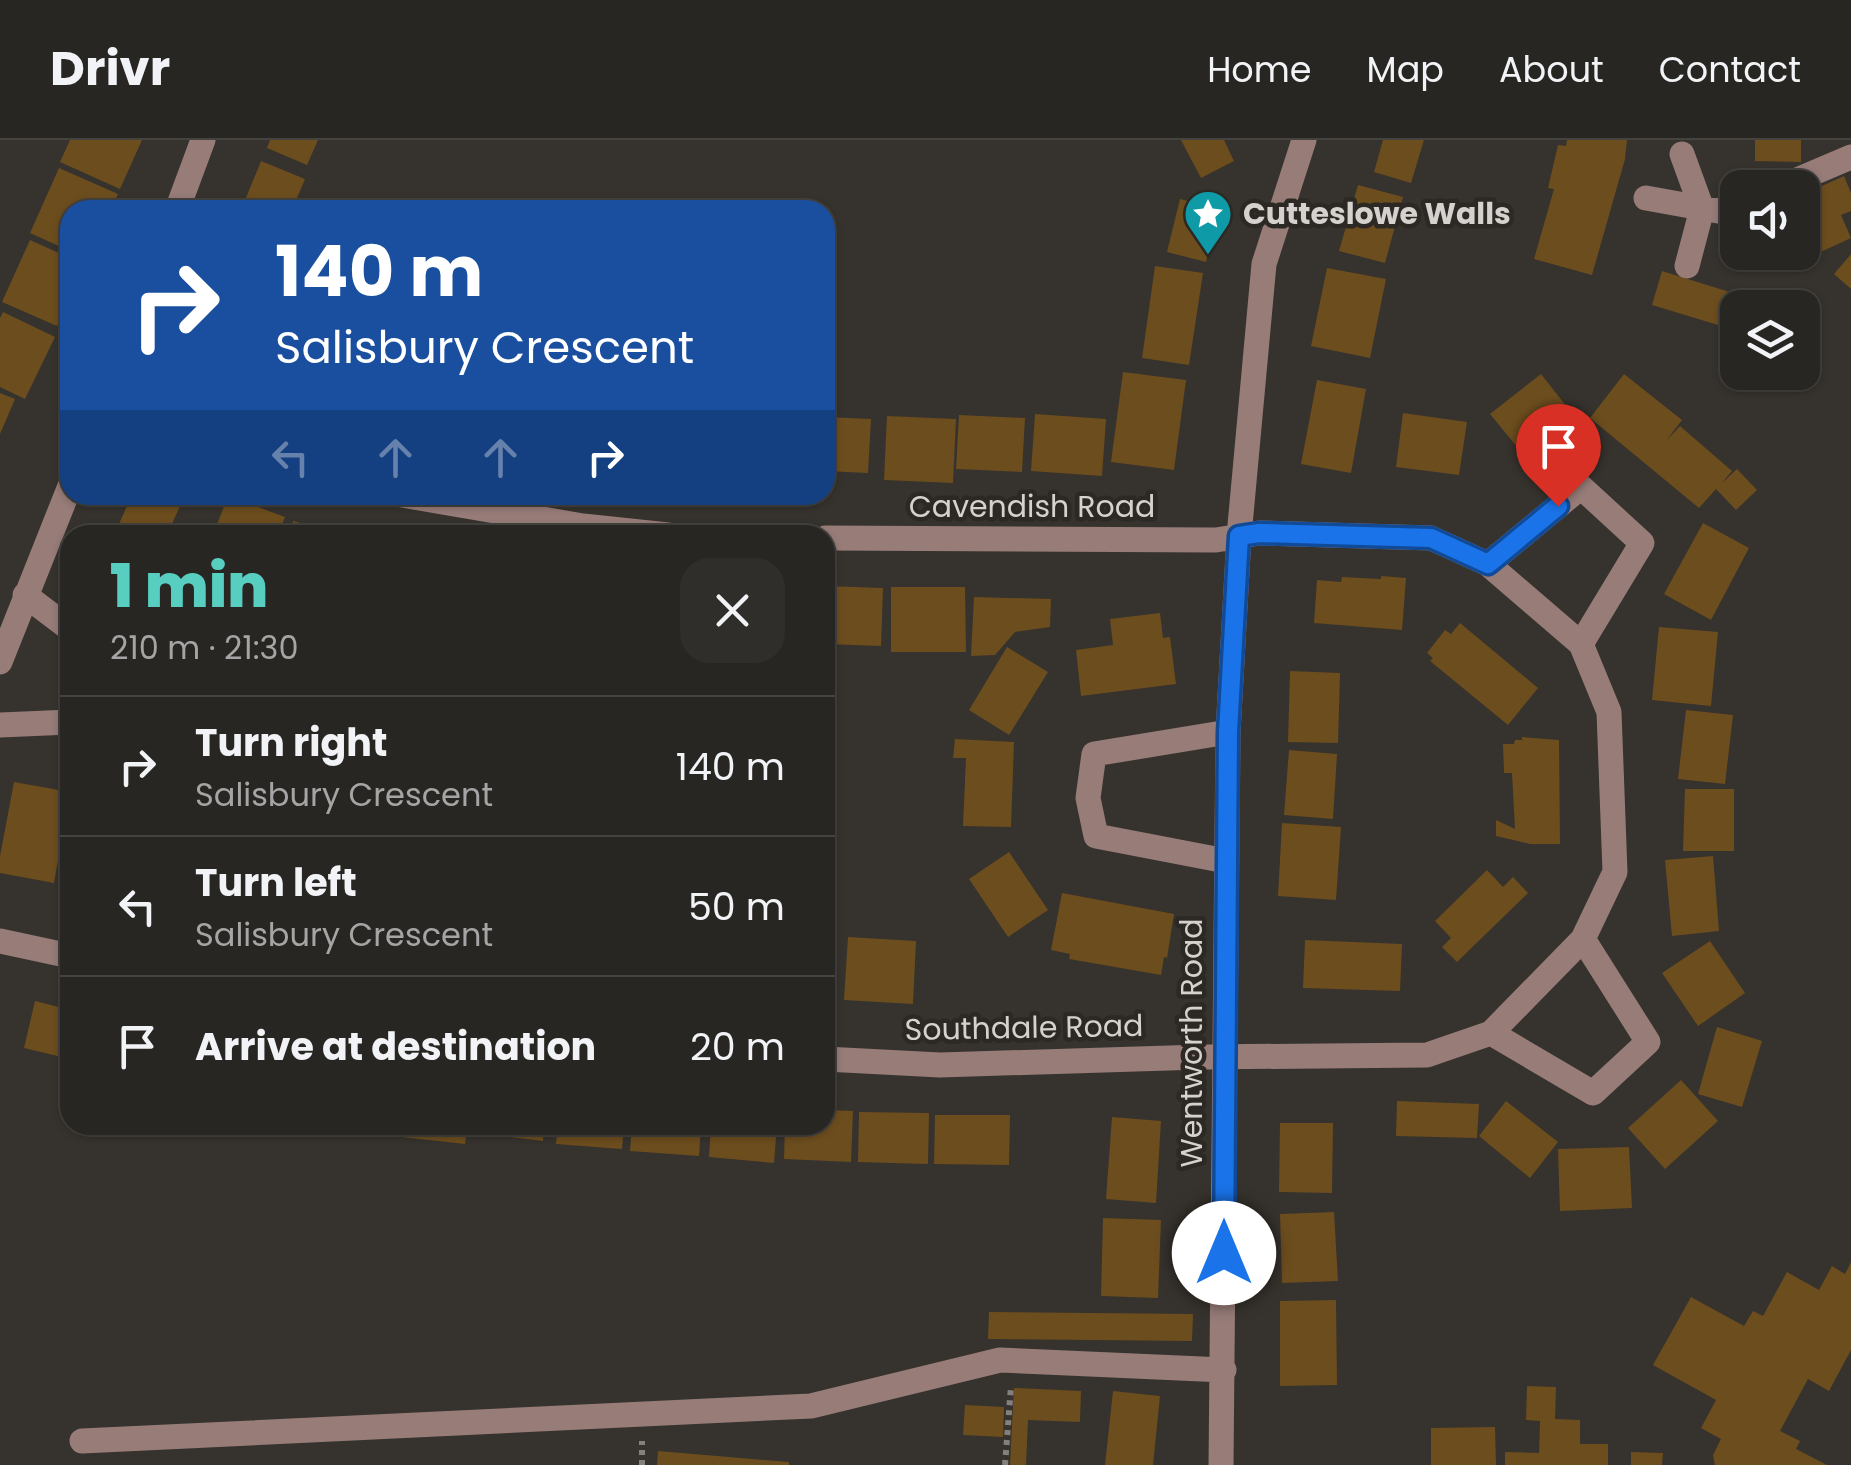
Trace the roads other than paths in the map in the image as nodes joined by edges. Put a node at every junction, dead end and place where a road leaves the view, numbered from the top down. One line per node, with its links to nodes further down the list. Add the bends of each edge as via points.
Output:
1 (203, 140): 7 (street)
2 (1304, 140): 14 (street, Wentworth Road, via 1264,264)
3 (1682, 154): 8 (street)
4 (1851, 157): 5 (street)
5 (1820, 170)
6 (1646, 198): 8 (street)
7 (181, 200)
8 (1702, 209): 9 (street); 10 (street)
9 (1720, 210)
10 (1687, 266)
11 (62, 505): 17 (street)
12 (460, 505): 13 (street)
13 (577, 525)
14 (1239, 536): 15 (street, Cavendish Road); 16 (street, Cavendish Road, via 1431,538); 23 (street, Wentworth Road)
15 (835, 538)
16 (1488, 564): 19 (street, Cavendish Road); 19 (street, via 1581,487 1642,544)
17 (24, 595): 18 (street); 20 (street)
18 (60, 621)
19 (1581, 644): 25 (street, via 1609,712 1615,872)
20 (0, 662)
21 (60, 722): 22 (street)
22 (0, 725)
23 (1228, 732): 24 (street, Wentworth Road); 24 (street, via 1094,754 1088,798 1096,836)
24 (1226, 861): 29 (street, Wentworth Road)
25 (1583, 939): 28 (street); 28 (street, via 1648,1042 1592,1093)
26 (0, 941): 27 (street)
27 (60, 954)
28 (1491, 1033): 29 (street, Southdale Road, via 1426,1054)
29 (1223, 1057): 30 (street, Southdale Road, via 940,1066); 31 (street, Wentworth Road)
30 (835, 1060)
31 (1224, 1370): 32 (street, via 1000,1360 811,1406); 33 (street, Wentworth Road)
32 (82, 1441)
33 (1222, 1465)

